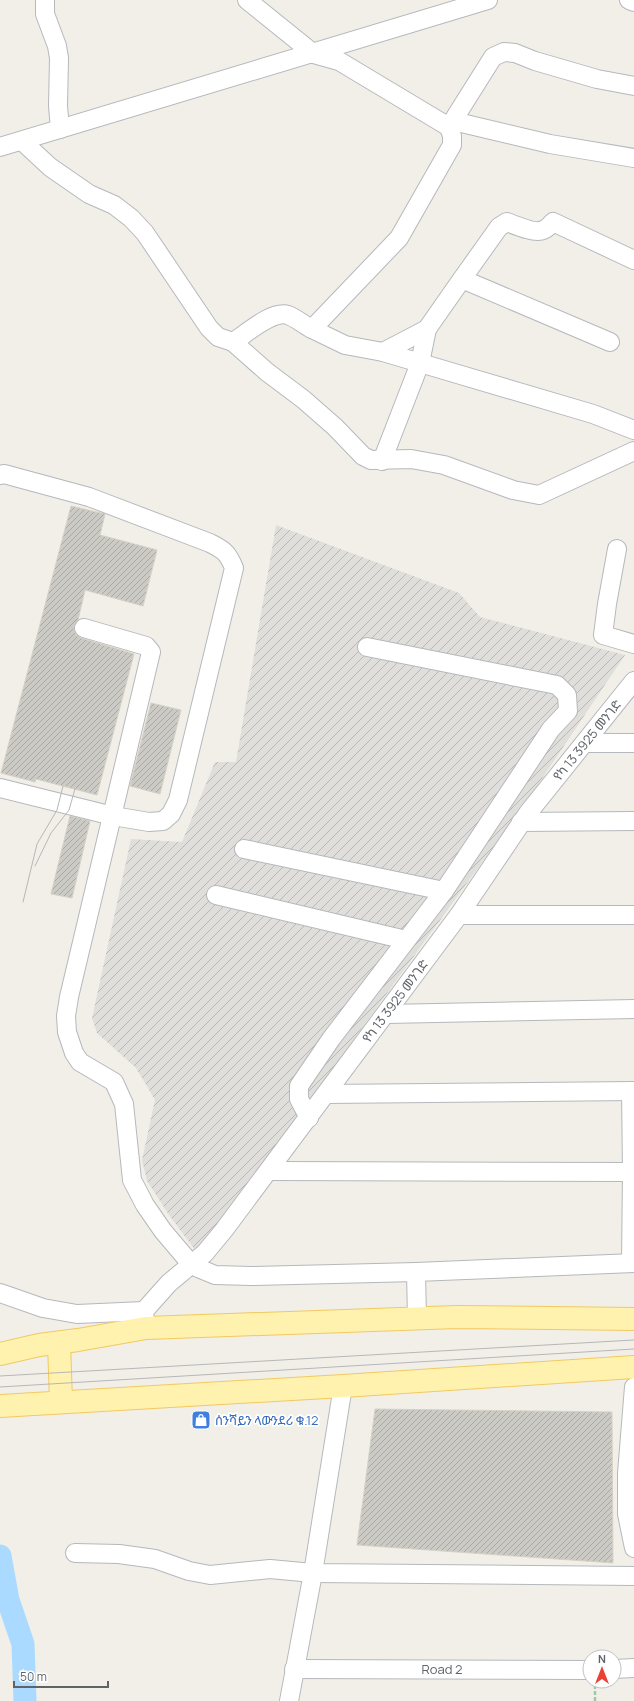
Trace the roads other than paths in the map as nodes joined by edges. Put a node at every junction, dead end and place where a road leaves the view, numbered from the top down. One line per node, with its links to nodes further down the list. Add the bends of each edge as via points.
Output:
1 (45, 0): 9 (street, via 45,14 59,58)
2 (247, 0): 6 (street)
3 (488, 0): 6 (street)
4 (629, 0): 5 (street)
5 (634, 2)
6 (314, 54): 8 (street, via 339,61); 9 (street)
7 (634, 86): 8 (street, via 597,79 515,53 504,52 493,57)
8 (451, 124): 12 (street); 15 (street, via 452,145 400,238)
9 (60, 129): 10 (street)
10 (22, 141): 11 (street); 17 (street, via 50,167 89,194 114,205 131,218 145,233 209,328 218,337)
11 (0, 147)
12 (634, 158)
13 (634, 260): 14 (street, via 552,222 540,232 507,222 499,226)
14 (462, 278): 16 (street); 18 (street)
15 (312, 329): 17 (street, via 287,315 278,314); 19 (street, via 345,345)
16 (427, 329): 19 (street); 20 (street)
17 (233, 342): 23 (street, via 309,404 363,456)
18 (610, 342)
19 (383, 352): 20 (street)
20 (420, 363): 21 (street, via 593,414); 23 (street)
21 (634, 430)
22 (634, 451): 23 (street, via 539,494 513,490 444,465 412,459)
23 (382, 461)
24 (0, 475): 34 (street, via 89,497 210,543 229,556 234,568 178,800 164,821 149,822)
25 (617, 549): 27 (street, via 606,604 603,635)
26 (84, 628): 34 (street, via 146,646 151,652)
27 (634, 644)
28 (367, 647): 33 (street, via 558,685 567,695 568,711 551,729)
29 (634, 681): 30 (street, የካ 13 3925 መንገድ)
30 (585, 743): 31 (street); 35 (street, የካ 13 3925 መንገድ)
31 (634, 743)
32 (0, 788): 34 (street)
33 (506, 800): 35 (street); 38 (street)
34 (113, 816): 51 (street, via 69,997 67,1032 80,1062 114,1082 124,1104 132,1180 163,1231)
35 (525, 817): 36 (street); 40 (street, የካ 13 3925 መንገድ)
36 (634, 821)
37 (244, 849): 38 (street)
38 (444, 891): 42 (street)
39 (216, 895): 42 (street)
40 (459, 915): 41 (street); 44 (street, የካ 13 3925 መንገድ)
41 (634, 915)
42 (406, 940): 47 (street, via 298,1086 299,1099)
43 (634, 1009): 44 (street)
44 (386, 1014): 46 (street, የካ 13 3925 መንገድ)
45 (632, 1091): 46 (street); 49 (street)
46 (326, 1094): 47 (street, የካ 13 3925 መንገድ)
47 (309, 1118): 48 (street, የካ 13 3925 መንገድ)
48 (270, 1171): 49 (street); 51 (street, የካ 13 3925 መንገድ, via 215,1242)
49 (633, 1172): 50 (street)
50 (633, 1262): 52 (street)
51 (191, 1264): 52 (street, via 215,1275); 56 (street, የካ 13 3925 መንገድ, via 153,1299)
52 (416, 1272): 54 (street)
53 (0, 1293): 56 (street, via 44,1308 77,1314 110,1314)
54 (417, 1318): 55 (main road); 56 (main road)
55 (634, 1319)
56 (142, 1322): 57 (main road, via 85,1323 65,1330)
57 (49, 1344): 58 (main road); 62 (main road)
58 (0, 1354)
59 (634, 1367): 60 (main road)
60 (343, 1386): 62 (main road); 68 (street)
61 (634, 1388): 64 (street)
62 (61, 1401): 63 (main road)
63 (0, 1406)
64 (632, 1444): 65 (street, via 627,1473)
65 (630, 1514): 66 (street)
66 (634, 1548)
67 (75, 1553): 68 (street, via 119,1554 155,1559 189,1571 210,1575 270,1569)
68 (313, 1573): 69 (street); 71 (street)
69 (634, 1576)
70 (634, 1668): 72 (street)
71 (294, 1669): 73 (street, Road 2); 74 (street)
72 (622, 1669)
73 (582, 1670)
74 (289, 1701)

